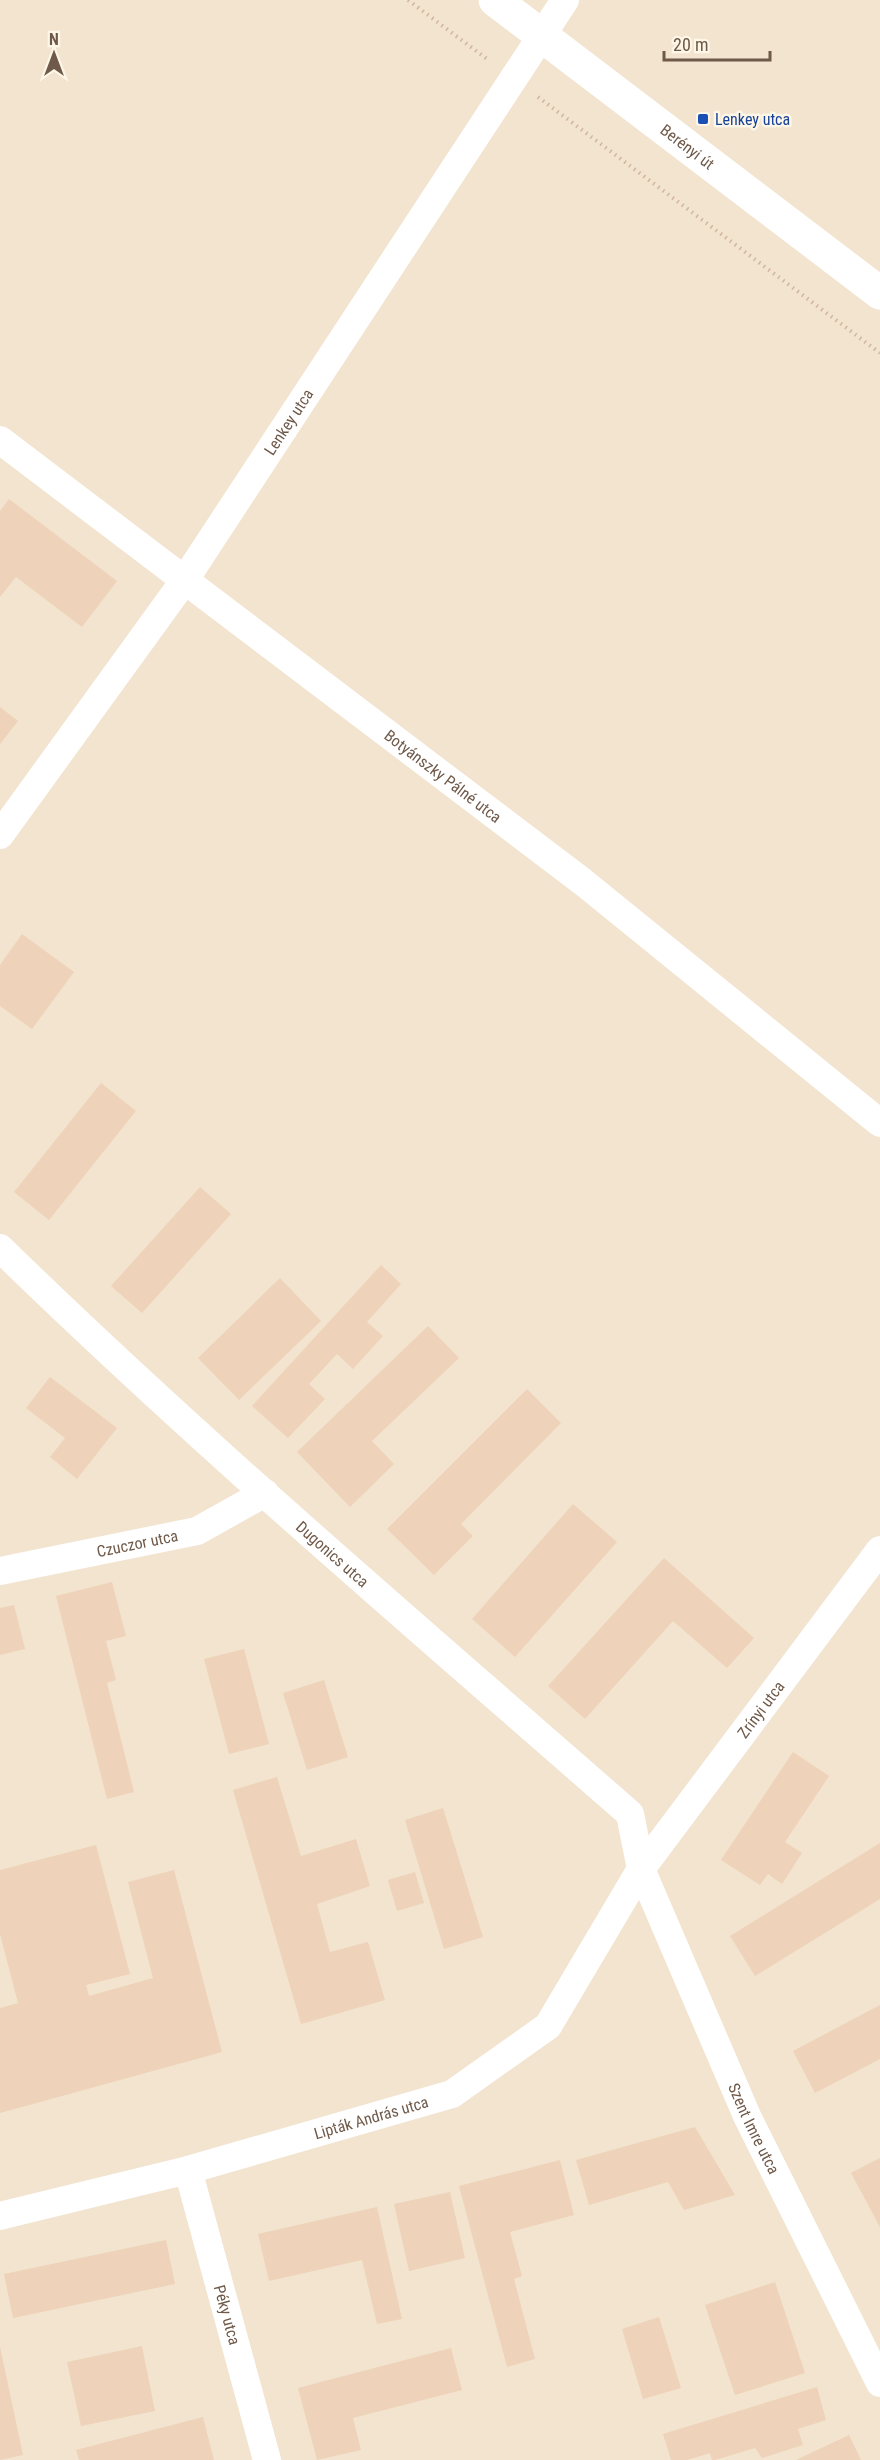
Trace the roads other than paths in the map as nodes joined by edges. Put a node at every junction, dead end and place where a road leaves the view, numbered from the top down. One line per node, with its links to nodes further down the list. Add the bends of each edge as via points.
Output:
1 (495, 0): 3 (street, Berényi út)
2 (565, 0): 3 (street, Lenkey utca)
3 (543, 35): 4 (street, Berényi út); 6 (street, Lenkey utca)
4 (880, 293)
5 (0, 440): 6 (street, Botyánszky Pálné utca)
6 (184, 581): 7 (street, Lenkey utca); 8 (street, Botyánszky Pálné utca, via 583,882)
7 (0, 835)
8 (880, 1123)
9 (0, 1248): 10 (street, Dugonics utca, via 82,1328)
10 (265, 1493): 12 (street, Czuczor utca, via 197,1531); 13 (street, Dugonics utca, via 630,1814)
11 (880, 1550): 13 (street, Zrínyi utca)
12 (0, 1572)
13 (641, 1869): 14 (street, Lipták András utca, via 548,2026 452,2094); 16 (street, Szent Imre utca, via 747,2116)
14 (188, 2170): 15 (street, Lipták András utca); 17 (street, Péky utca)
15 (0, 2216)
16 (880, 2383)
17 (267, 2460)

